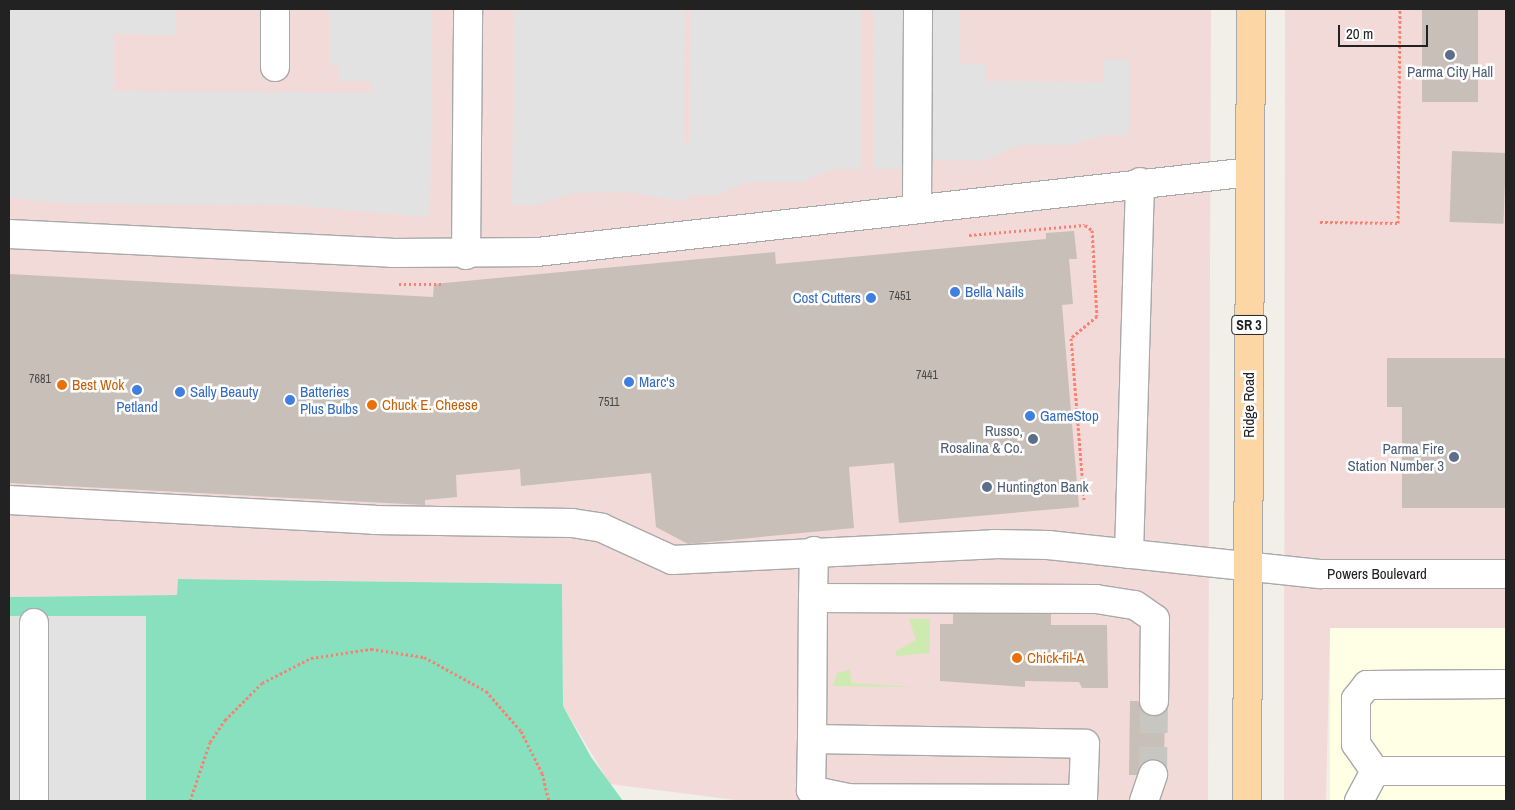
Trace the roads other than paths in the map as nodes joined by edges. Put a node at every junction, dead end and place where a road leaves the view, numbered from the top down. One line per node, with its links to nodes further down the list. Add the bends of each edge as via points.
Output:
1 (275, 9): 5 (street)
2 (468, 9): 10 (street)
3 (918, 9): 8 (street)
4 (1251, 9): 6 (main road, Ridge Road / SR 3)
5 (275, 67)
6 (1250, 172): 7 (street); 14 (main road, Ridge Road / SR 3)
7 (1140, 182): 8 (street); 13 (street)
8 (917, 206): 10 (street, via 554,251)
9 (9, 234): 10 (street)
10 (466, 256)
11 (9, 500): 12 (street, Powers Boulevard, via 374,520 572,523 602,528 672,560)
12 (814, 551): 13 (street, Powers Boulevard, via 968,543 1048,545); 16 (street)
13 (1130, 554): 14 (street, Powers Boulevard)
14 (1248, 569): 15 (street, Powers Boulevard); 27 (main road, Ridge Road / SR 3)
15 (1506, 574)
16 (813, 598): 19 (street, via 1096,598 1136,605 1155,620); 20 (street)
17 (34, 624): 25 (street)
18 (1506, 684): 21 (street, via 1367,685 1356,699 1356,744)
19 (1154, 701)
20 (812, 739): 24 (street, via 811,790); 24 (street, via 1085,744 1083,799)
21 (1375, 771): 22 (street); 28 (street)
22 (1506, 771)
23 (1153, 775): 26 (street)
24 (871, 800)
25 (34, 801)
26 (1144, 801)
27 (1247, 801)
28 (1359, 801)

